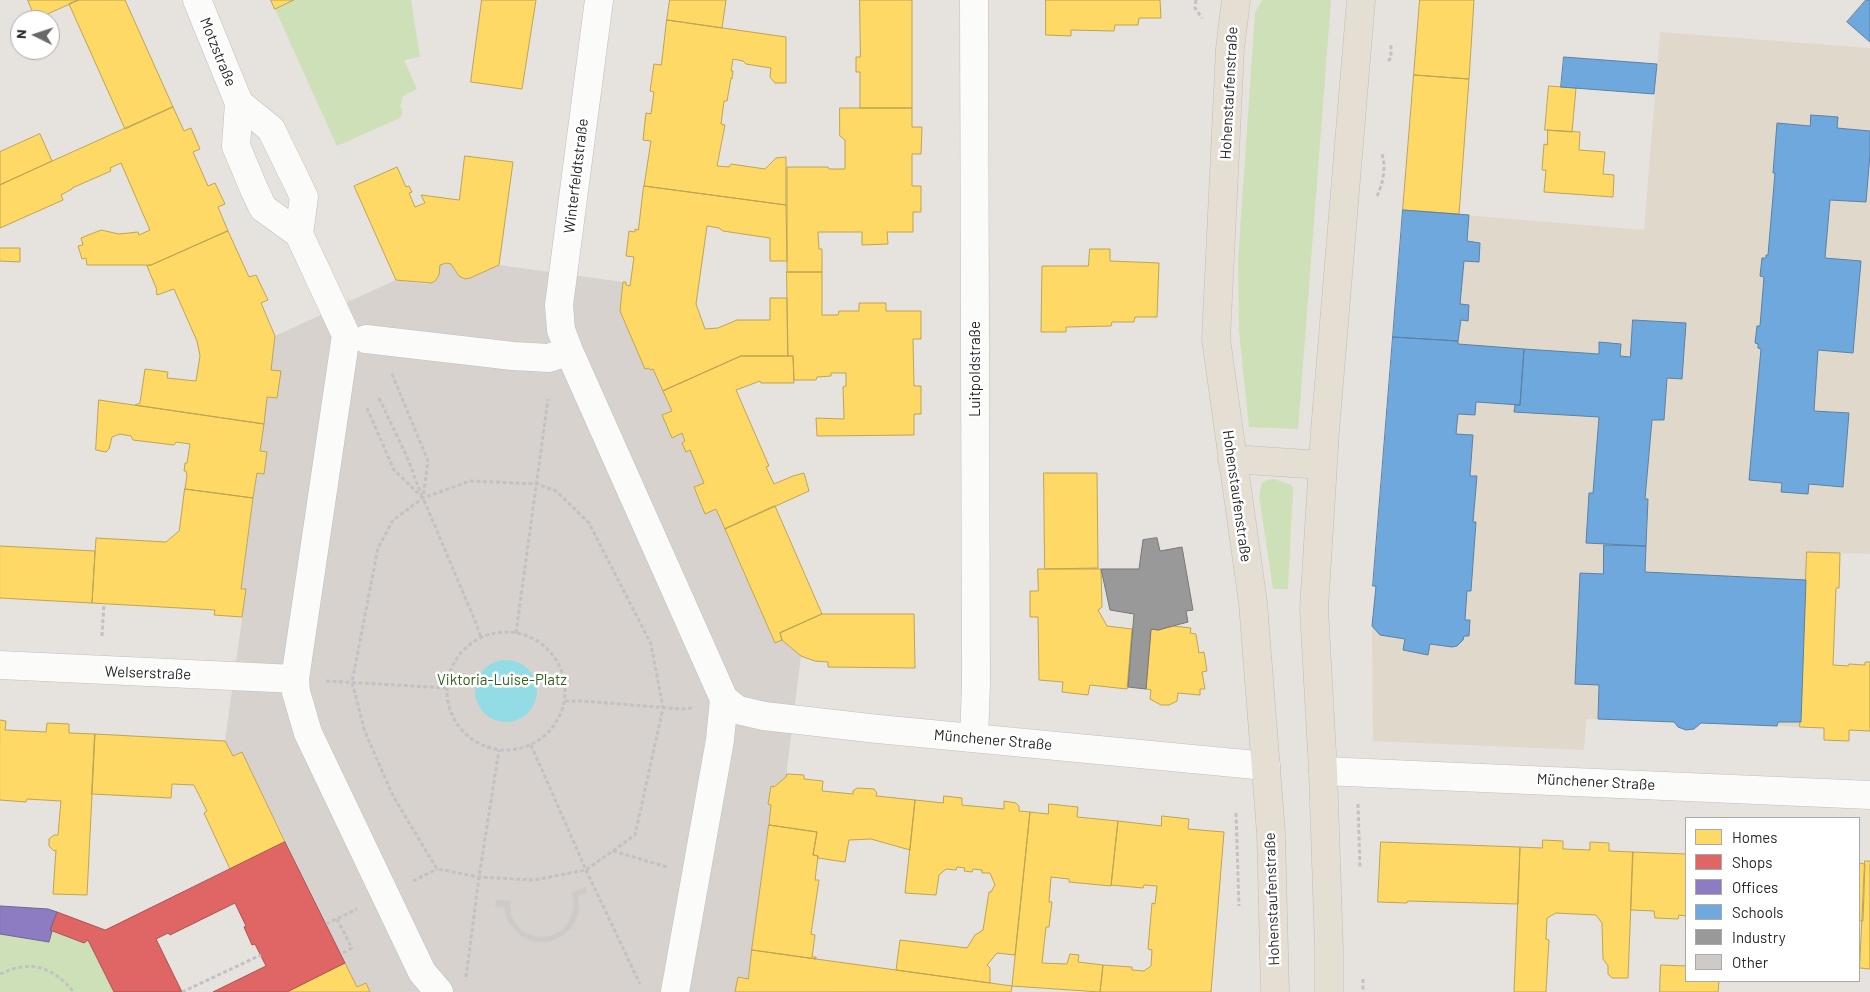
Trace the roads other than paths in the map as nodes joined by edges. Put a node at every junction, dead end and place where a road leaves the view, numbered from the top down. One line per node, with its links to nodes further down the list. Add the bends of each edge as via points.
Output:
1 (197, 0): 6 (street, Motzstraße)
2 (600, 0): 9 (street, Winterfeldtstraße, via 559,305 561,330)
3 (974, 0): 15 (street, Luitpoldstraße)
4 (1236, 0): 10 (main road, Hohenstaufenstraße, via 1230,49 1216,339)
5 (1361, 0): 11 (main road)
6 (239, 103): 7 (street, Motzstraße, via 271,129 304,197); 7 (street, Motzstraße, via 236,146 254,189 263,208)
7 (299, 234): 8 (street, Motzstraße)
8 (367, 338): 9 (street, via 513,356 549,358); 13 (street)
9 (568, 351): 14 (street)
10 (1232, 459): 11 (main road); 16 (main road, Hohenstaufenstraße, via 1253,603)
11 (1322, 465): 17 (main road, via 1314,609)
12 (0, 665): 13 (street, Welserstraße)
13 (295, 678): 19 (street, via 308,733 422,972)
14 (724, 699): 15 (street, Münchener Straße, via 738,710 764,716); 20 (street, via 720,740)
15 (974, 738): 16 (street, Münchener Straße)
16 (1266, 766): 21 (main road, Hohenstaufenstraße)
17 (1323, 771): 18 (street, Münchener Straße); 22 (main road)
18 (1870, 796)
19 (439, 992)
20 (676, 992)
21 (1275, 992)
22 (1329, 992)

